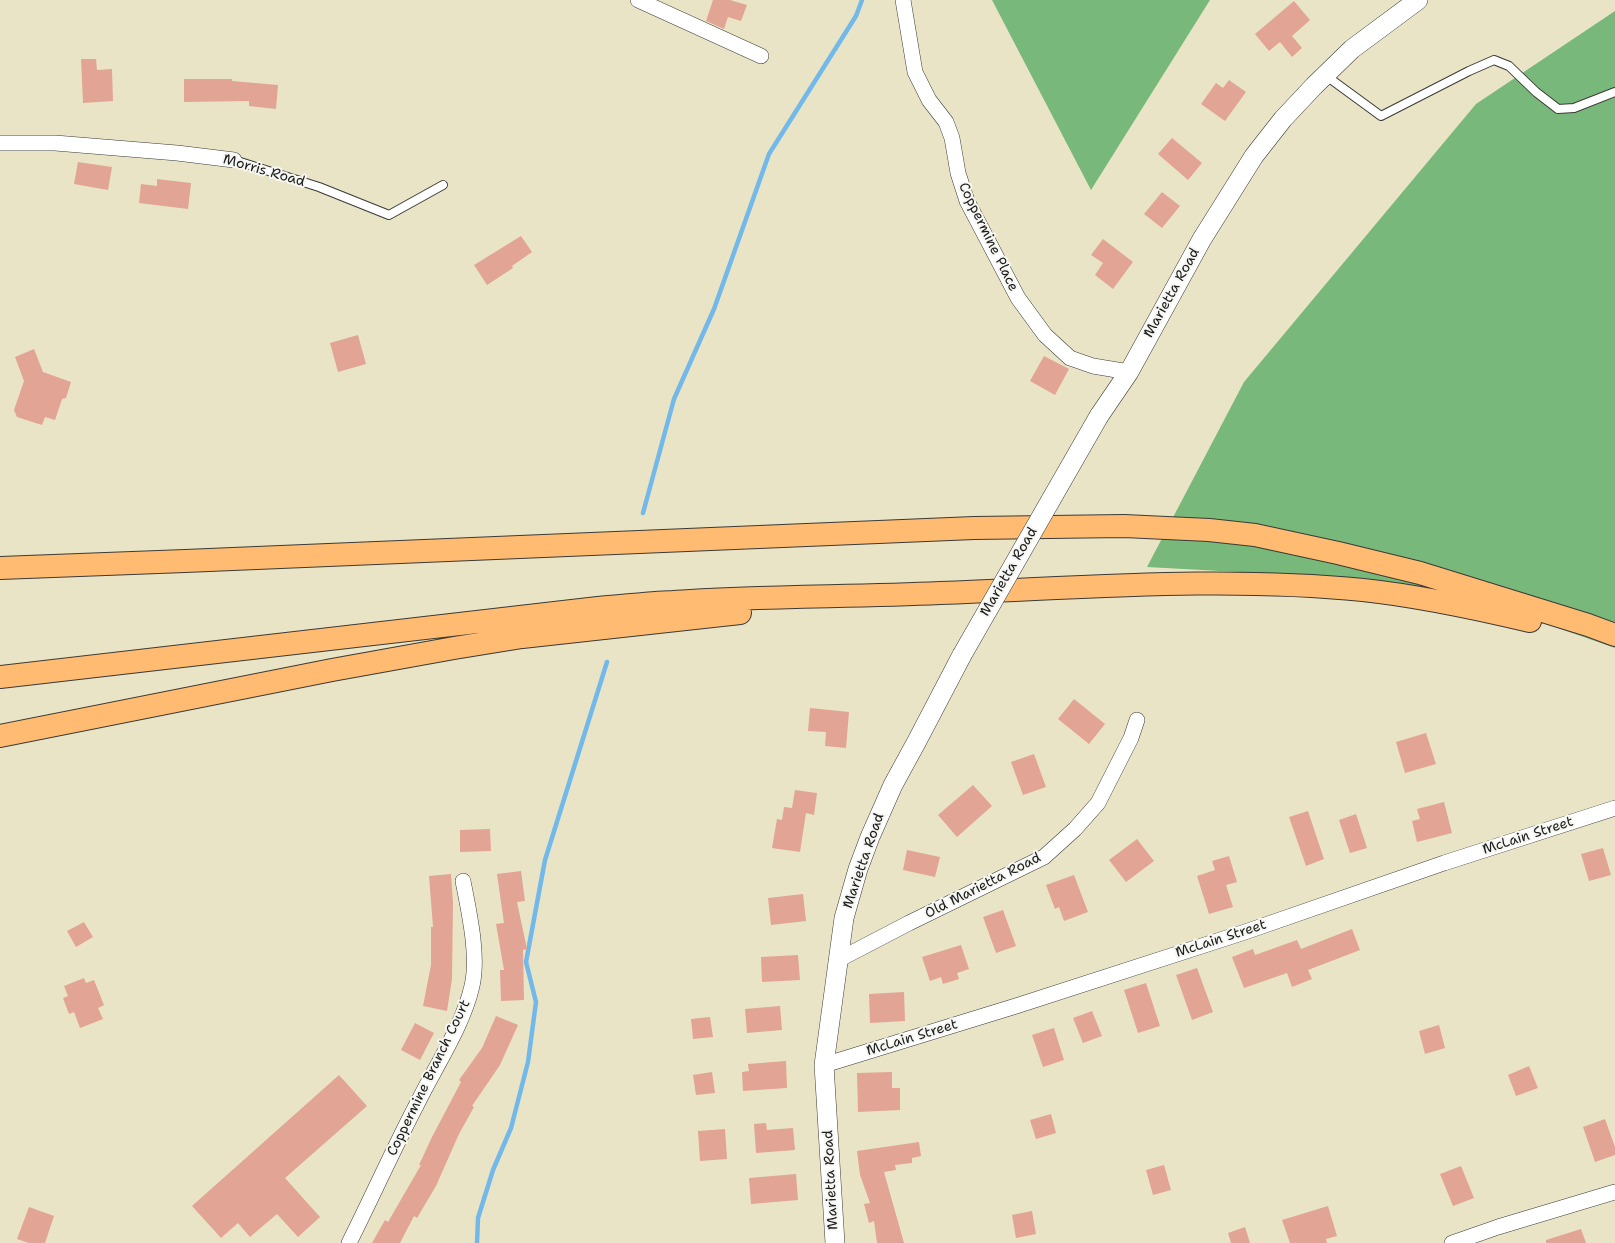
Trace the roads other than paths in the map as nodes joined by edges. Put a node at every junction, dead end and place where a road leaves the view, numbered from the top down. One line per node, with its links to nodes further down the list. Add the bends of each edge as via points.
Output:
1 (638, 0): 4 (street)
2 (903, 0): 10 (street, Coppermine Place, via 915,72 929,100 946,122 952,138 958,173 968,201 1018,298 1045,335 1070,358 1093,366)
3 (1418, 0): 5 (street, Marietta Road, via 1352,49)
4 (761, 56)
5 (1325, 75): 6 (lane, via 1382,116 1494,60 1509,66 1536,92 1558,108 1574,108); 10 (street, Marietta Road, via 1283,118 1254,156 1202,239)
6 (1615, 92)
7 (0, 144): 8 (street, Morris Road, via 55,143)
8 (234, 160): 9 (lane, Morris Road, via 318,187 389,215)
9 (443, 185)
10 (1129, 372): 20 (street, Marietta Road, bridge, via 1099,416 962,655 893,785 858,869 844,918)
11 (0, 568): 13 (highway, via 974,528 1124,526 1209,530 1255,536 1338,553 1420,573)
12 (941, 593): 14 (highway, via 1204,584 1322,587 1365,590 1446,602); 15 (highway, via 650,604); 17 (highway, via 522,637 332,670)
13 (1615, 635)
14 (1615, 639)
15 (0, 677)
16 (1137, 720): 20 (street, Old Marietta Road, via 1131,738 1098,802 1075,829 1044,857)
17 (0, 736)
18 (1615, 808): 21 (street, McLain Street, via 1245,932)
19 (463, 881): 23 (street, Coppermine Branch Court, via 475,961 473,986 464,1015 416,1105)
20 (838, 960): 21 (street, Marietta Road)
21 (824, 1065): 24 (street, Marietta Road)
22 (1615, 1192): 25 (street)
23 (349, 1243)
24 (835, 1243)
25 (1452, 1243)

